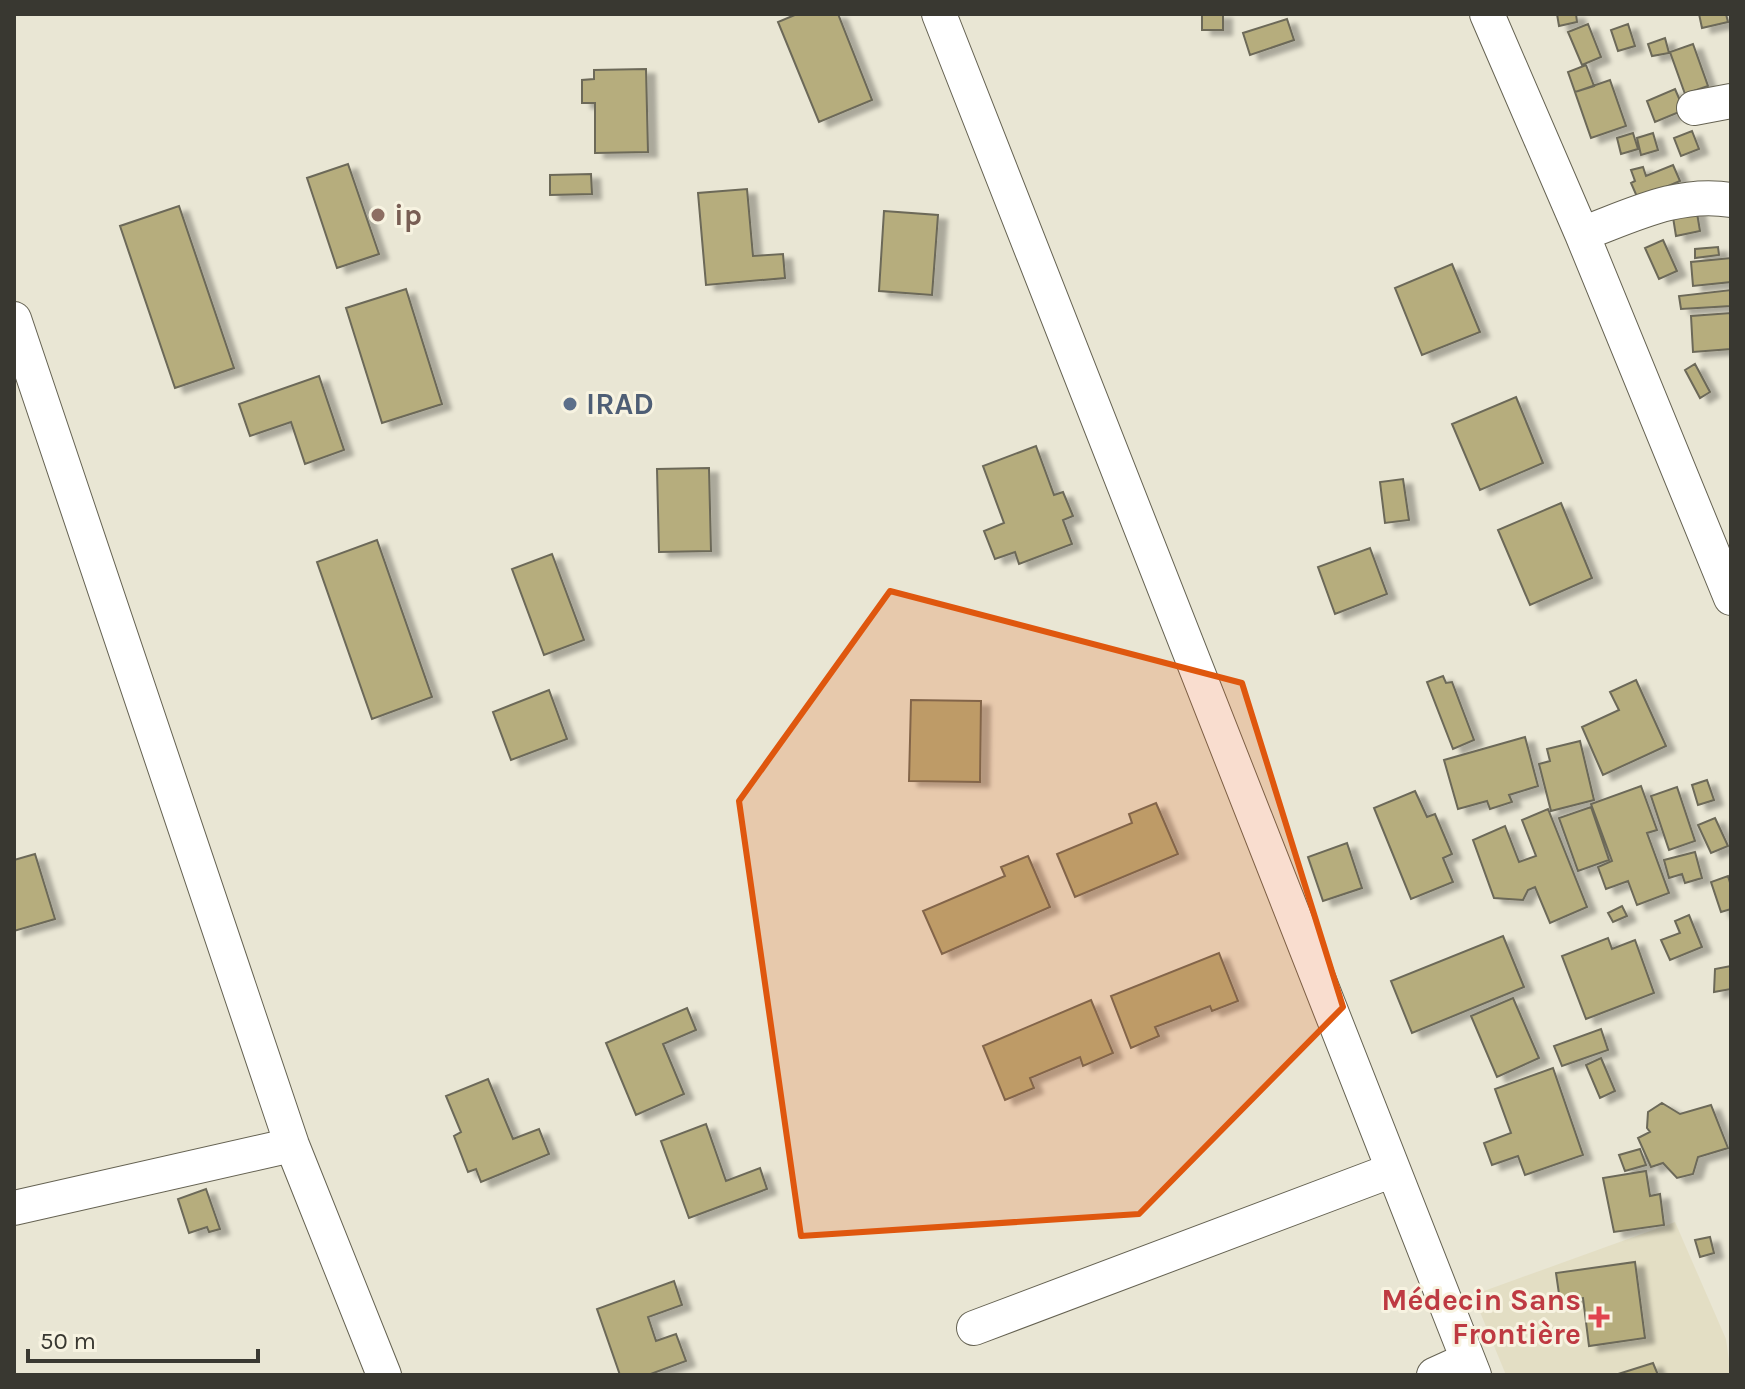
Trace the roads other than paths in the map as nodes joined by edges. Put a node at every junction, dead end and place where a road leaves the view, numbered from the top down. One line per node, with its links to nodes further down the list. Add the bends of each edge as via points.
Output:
1 (939, 14): 10 (street)
2 (1487, 14): 6 (street)
3 (1731, 101): 4 (street)
4 (1694, 108)
5 (1731, 200): 6 (street, via 1708,196 1671,201)
6 (1582, 234): 8 (street)
7 (14, 319): 9 (street)
8 (1731, 598)
9 (292, 1145): 11 (street); 14 (street)
10 (1393, 1170): 12 (street); 13 (street)
11 (14, 1208)
12 (974, 1328)
13 (1471, 1367): 15 (street)
14 (384, 1375)
15 (1434, 1375)

